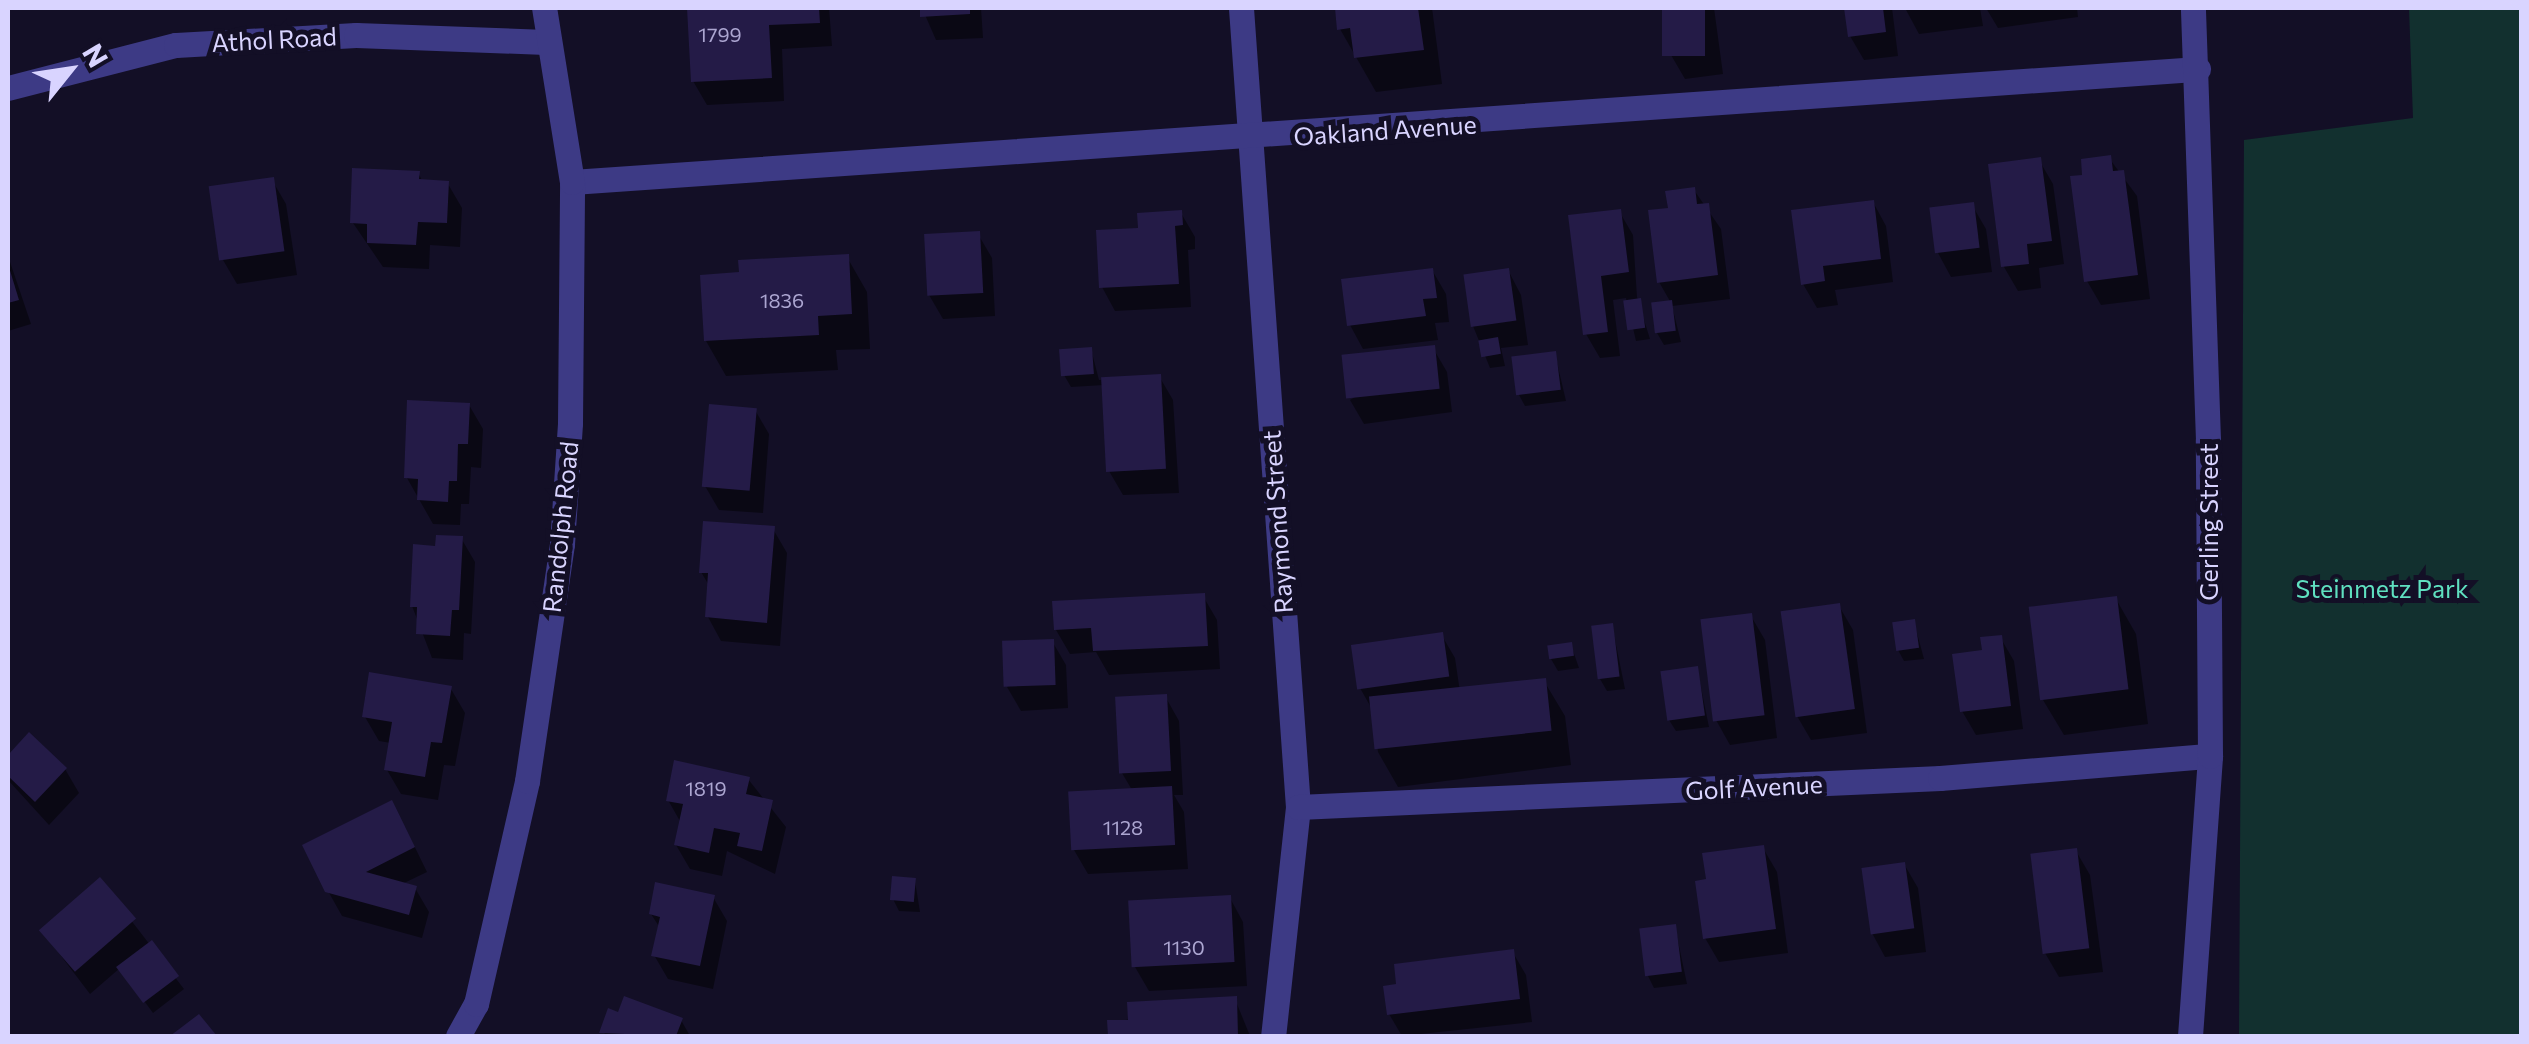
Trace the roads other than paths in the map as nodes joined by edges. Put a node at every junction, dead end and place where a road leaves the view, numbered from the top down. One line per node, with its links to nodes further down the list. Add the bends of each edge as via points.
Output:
1 (544, 8): 4 (street, Randolph Road)
2 (1241, 8): 7 (street, Raymond Street)
3 (2193, 8): 5 (street, Gerling Street)
4 (546, 42): 6 (street, Athol Road, via 356,35 176,45); 8 (street, Randolph Road)
5 (2198, 69): 7 (street, Oakland Avenue); 9 (street, Gerling Street)
6 (8, 88)
7 (1250, 140): 8 (street, Oakland Avenue); 10 (street, Raymond Street)
8 (572, 182): 11 (street, Randolph Road, via 562,544 526,781 476,1004)
9 (2210, 756): 10 (street, Golf Avenue, via 1940,778); 13 (street, Gerling Street)
10 (1298, 807): 12 (street, Raymond Street)
11 (458, 1036)
12 (1273, 1036)
13 (2190, 1036)

